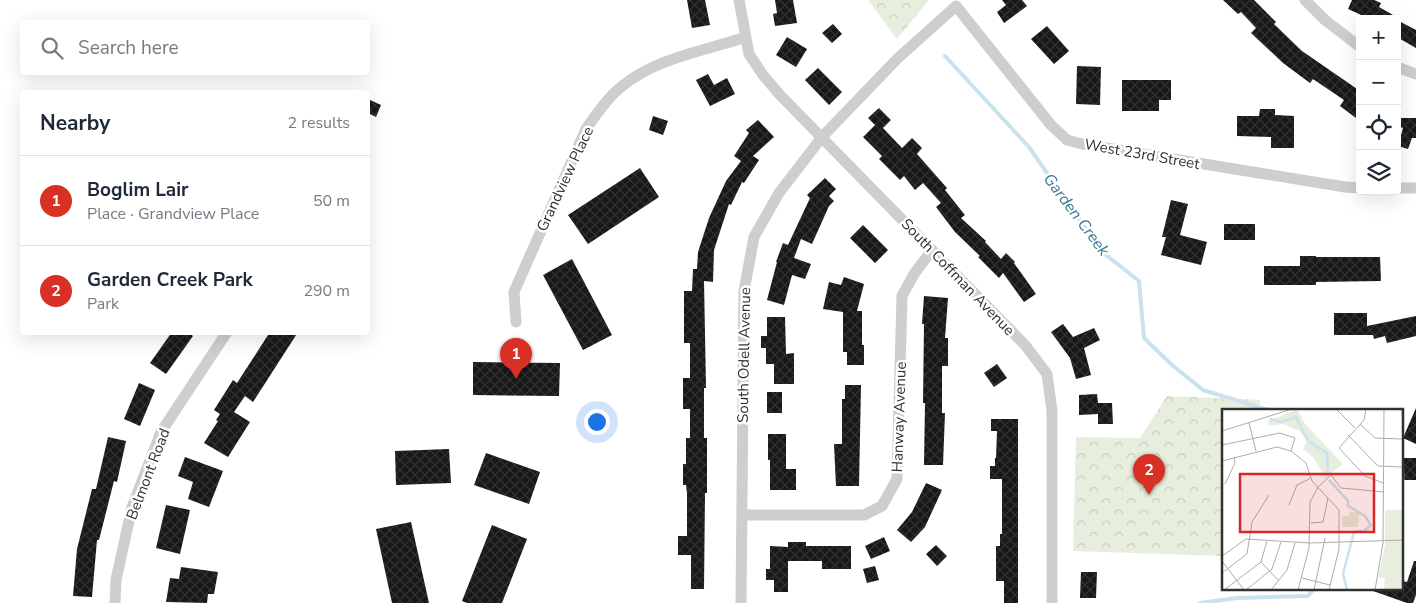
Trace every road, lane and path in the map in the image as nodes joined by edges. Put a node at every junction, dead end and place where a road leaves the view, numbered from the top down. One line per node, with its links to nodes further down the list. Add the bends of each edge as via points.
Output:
1 (739, 0): 4 (street, South Coffman Avenue)
2 (1305, 0): 5 (street)
3 (956, 6): 8 (street, South Odell Avenue, via 897,59); 9 (street, West 23rd Street, via 1051,125 1067,140)
4 (746, 37): 8 (street, South Coffman Avenue, via 749,54 763,75); 13 (street, Grandview Place, via 673,59 639,74 619,88 596,116 586,129 514,292)
5 (1356, 44)
6 (1401, 68): 7 (street)
7 (1416, 74)
8 (822, 137): 12 (street, South Coffman Avenue); 15 (street, South Odell Avenue, via 779,192 754,237 744,290)
9 (1356, 188)
10 (1401, 188): 11 (street)
11 (1416, 188)
12 (932, 250): 15 (street, Hanway Avenue, via 902,296 897,480 882,506 864,515); 18 (street, South Coffman Avenue, via 1025,345 1046,374 1052,411)
13 (516, 322)
14 (226, 335): 16 (street, Belmont Road, via 161,432 132,507 116,580)
15 (743, 515): 17 (street, South Odell Avenue)
16 (115, 603)
17 (741, 603)
18 (1052, 603)

